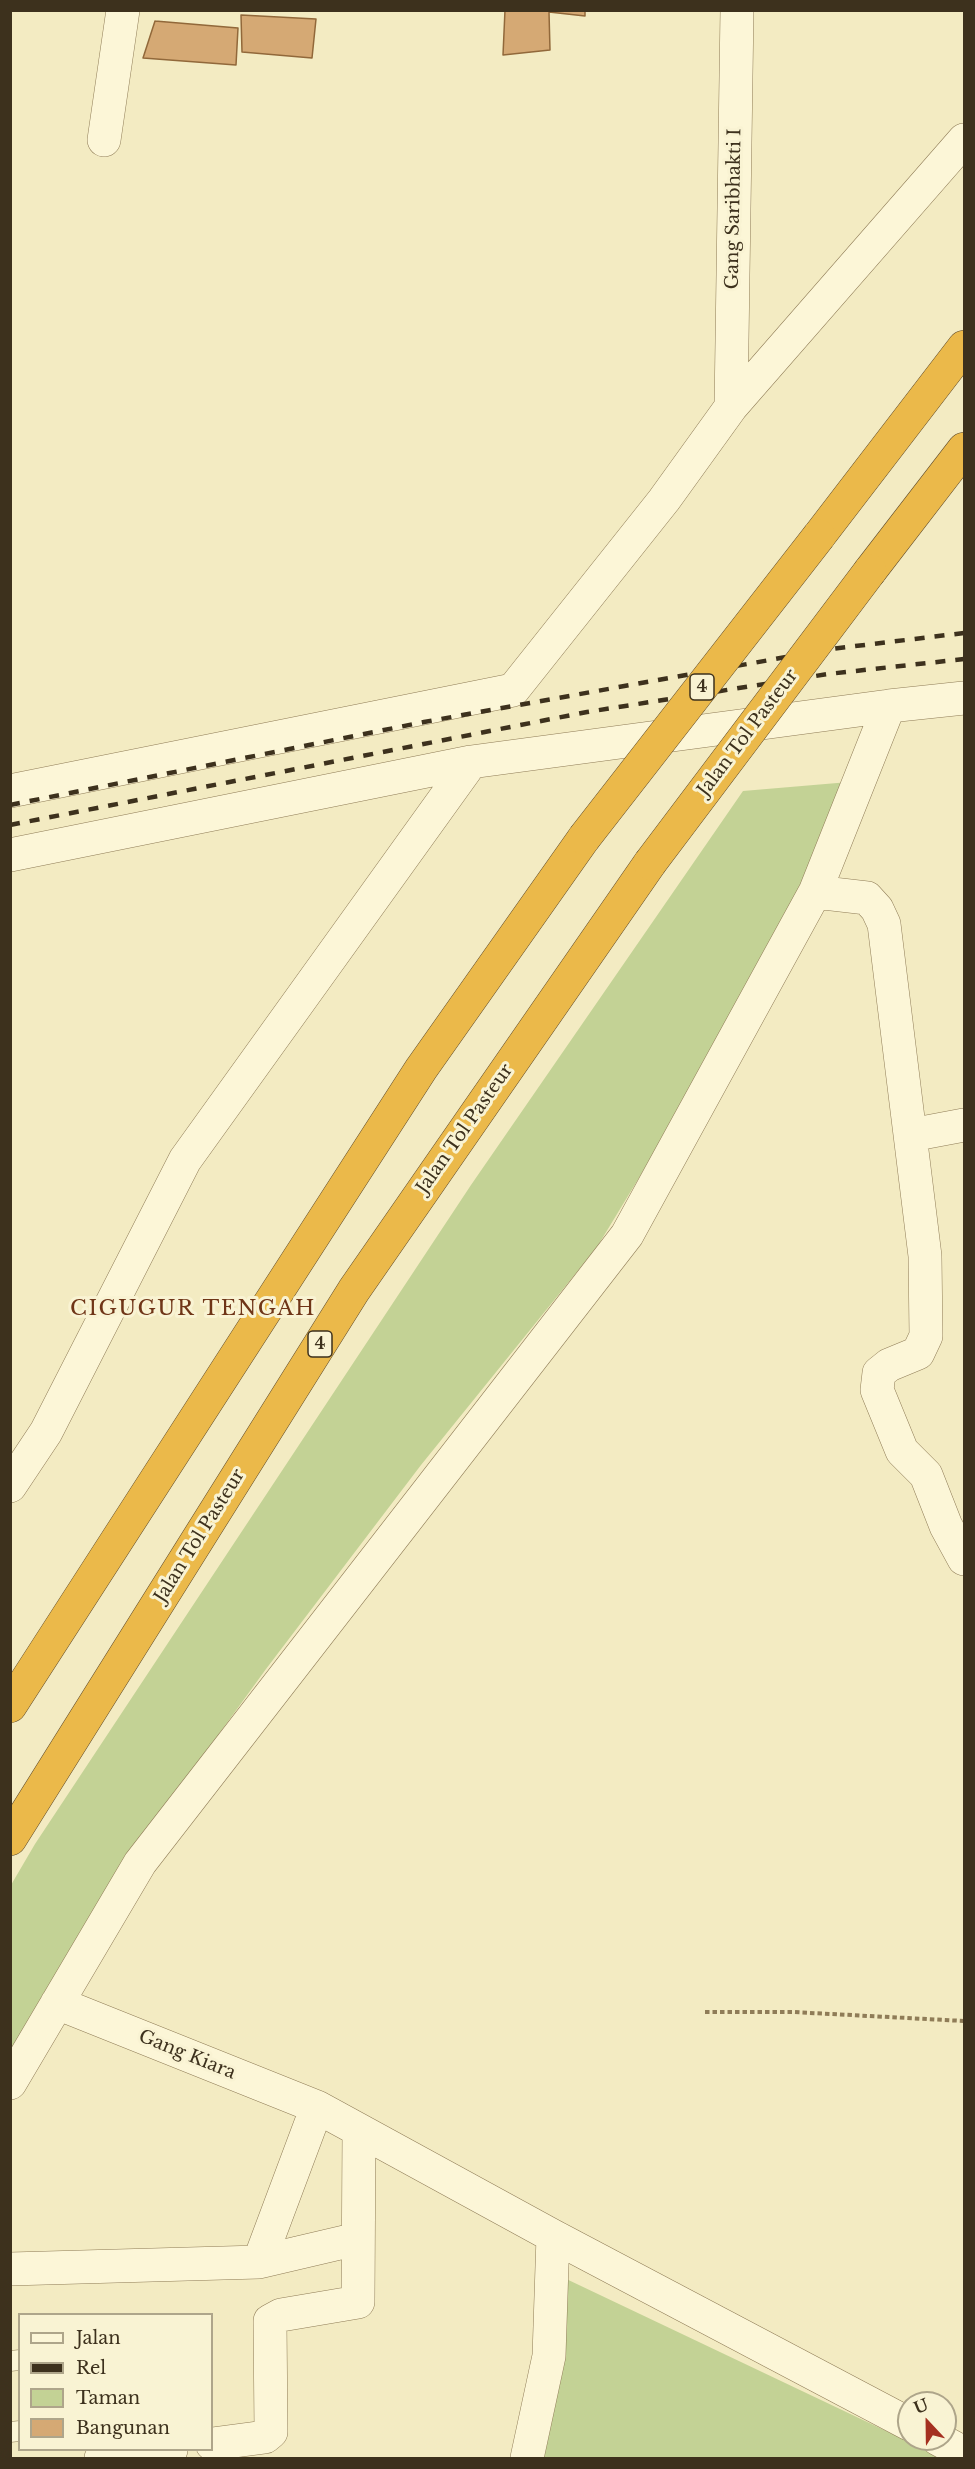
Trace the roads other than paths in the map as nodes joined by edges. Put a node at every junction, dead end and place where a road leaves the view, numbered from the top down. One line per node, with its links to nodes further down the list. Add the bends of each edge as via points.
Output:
1 (123, 10): 3 (street)
2 (737, 10): 6 (street, Gang Saribhakti I)
3 (104, 140)
4 (964, 140): 6 (street)
5 (964, 347): 18 (highway, 4, bridge, via 584,838 421,1068)
6 (731, 407): 11 (street, via 664,500 513,690)
7 (964, 449): 19 (highway, Jalan Tol Pasteur / 4, bridge, via 650,863 354,1290)
8 (964, 699): 9 (street)
9 (889, 706): 10 (street); 13 (street)
10 (471, 762): 12 (street); 16 (street, via 185,1160 46,1432)
11 (10, 791)
12 (10, 855)
13 (815, 892): 15 (street, via 867,898 884,924); 20 (street, via 627,1235 140,1863)
14 (964, 1125): 15 (street)
15 (911, 1135): 17 (street, via 925,1256 926,1336 918,1353 879,1373 876,1390 902,1451 926,1475)
16 (10, 1486)
17 (964, 1559)
18 (10, 1706)
19 (10, 1839)
20 (57, 2003): 21 (street); 22 (street, Gang Kiara)
21 (10, 2083)
22 (317, 2107): 23 (street, Gang Kiara); 26 (street)
23 (359, 2131): 24 (street, Gang Kiara); 25 (street)
24 (553, 2236): 28 (street, Gang Kiara); 32 (street, via 549,2356)
25 (357, 2240): 26 (street); 29 (street, via 358,2302 281,2315 270,2321 271,2432)
26 (259, 2262): 27 (street)
27 (10, 2269)
28 (897, 2418)
29 (217, 2449)
30 (162, 2451): 31 (street)
31 (101, 2458)
32 (527, 2458)

